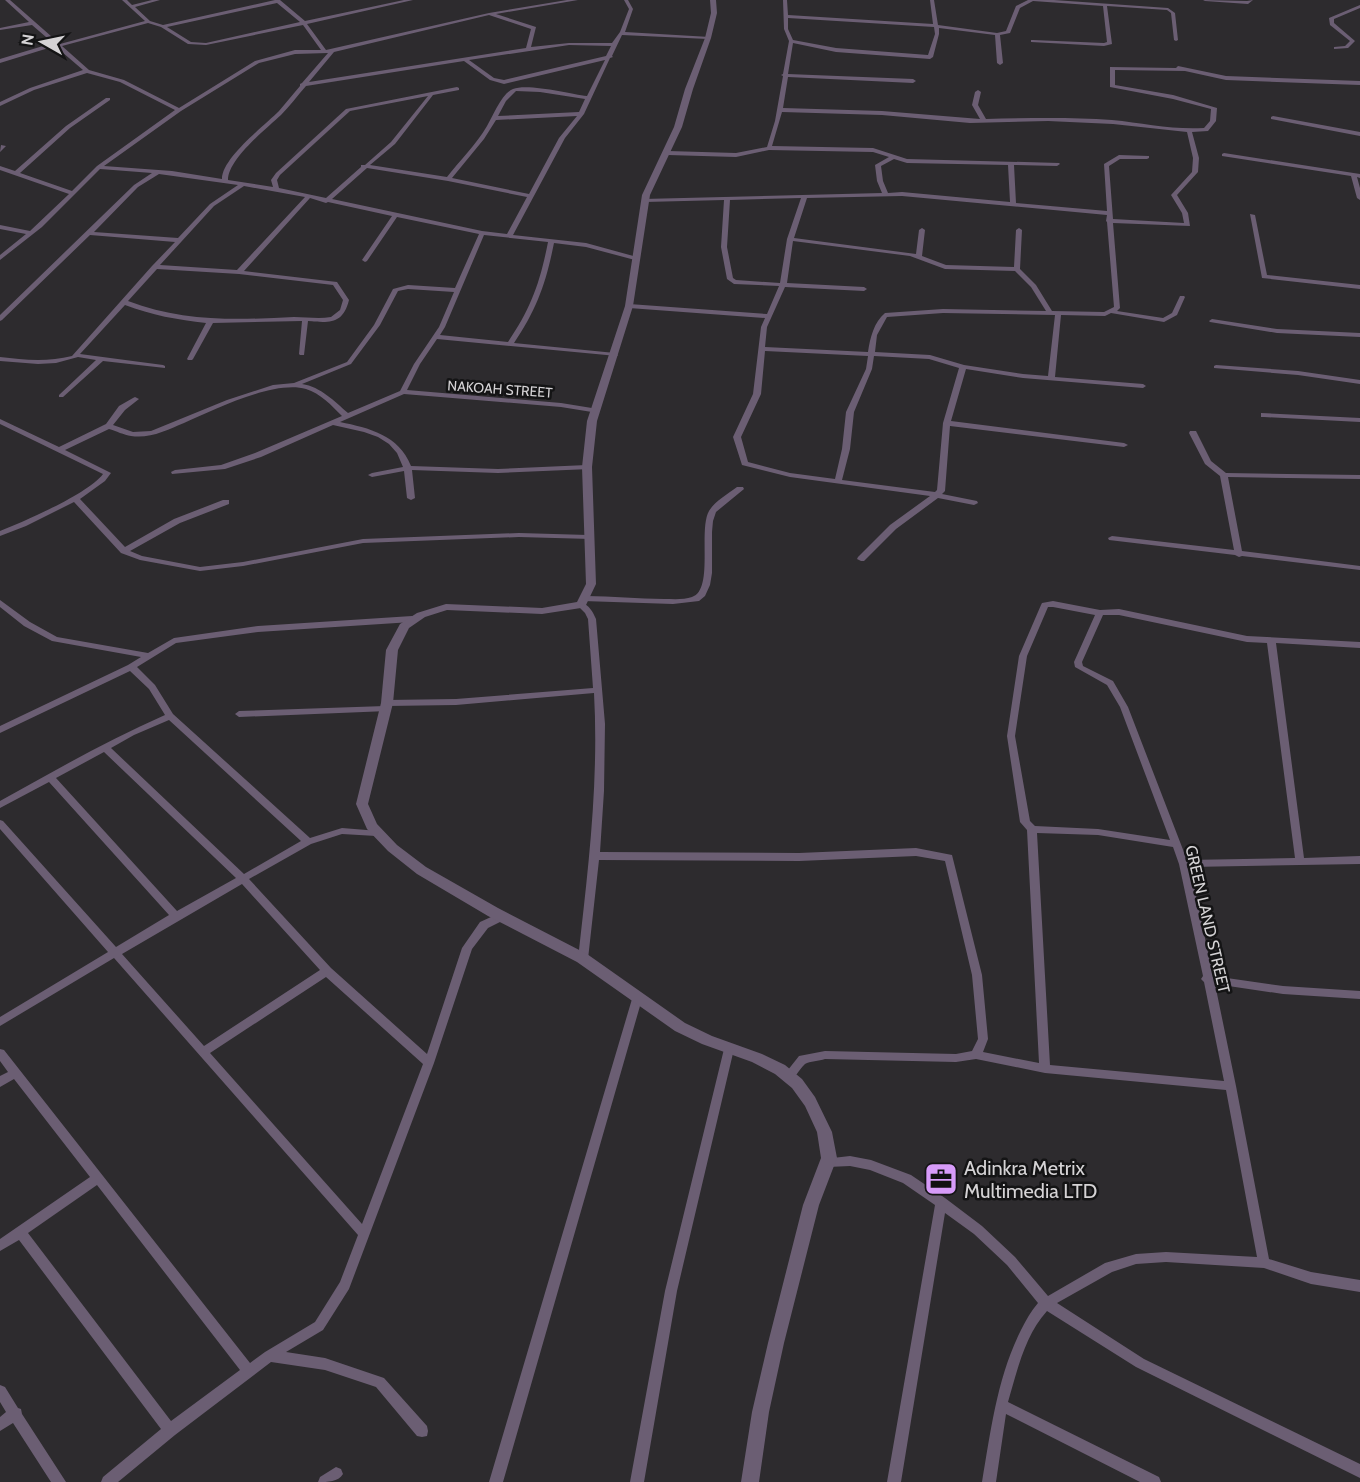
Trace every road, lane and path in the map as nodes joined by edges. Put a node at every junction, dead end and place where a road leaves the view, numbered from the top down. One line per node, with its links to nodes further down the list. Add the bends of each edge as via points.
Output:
1 (124, 0): 16 (street)
2 (158, 0): 16 (street)
3 (278, 0): 26 (street); 27 (street)
4 (411, 0): 19 (street)
5 (576, 0): 20 (street)
6 (626, 0): 30 (street, via 630,9)
7 (713, 0): 32 (street)
8 (785, 0): 22 (street)
9 (932, 0): 28 (street)
10 (1032, 0): 17 (street); 31 (street, via 1018,7 1008,32)
11 (1205, 0): 12 (street)
12 (1251, 0)
13 (8, 1): 15 (street); 25 (street)
14 (362, 3): 19 (street)
15 (0, 4)
16 (133, 6): 23 (street)
17 (1105, 6): 33 (street, via 1171,10); 35 (street, via 1110,43)
18 (1360, 6): 36 (street, via 1330,21)
19 (369, 9): 26 (street)
20 (489, 14): 41 (street, via 534,28); 43 (street)
21 (866, 14): 24 (street)
22 (786, 16): 24 (street); 34 (street)
23 (148, 22): 27 (street); 37 (street)
24 (864, 22): 28 (street)
25 (33, 23): 29 (street); 37 (street)
26 (304, 23): 27 (street, via 206,44 190,43); 42 (street)
27 (163, 26)
28 (936, 26): 31 (street); 34 (street, via 934,49 927,58 844,51)
29 (0, 29)
30 (622, 32): 32 (street); 38 (street)
31 (997, 34): 47 (street)
32 (708, 38): 68 (street)
33 (1176, 40)
34 (790, 41): 49 (street)
35 (1033, 41)
36 (1352, 44): 39 (street); 40 (street)
37 (56, 45): 45 (street); 48 (street)
38 (614, 45): 41 (street, via 564,44); 44 (street)
39 (1360, 46)
40 (1336, 48)
41 (528, 49): 46 (street)
42 (324, 51): 43 (street); 59 (street, via 295,52 257,62)
43 (332, 51): 52 (street)
44 (610, 57): 46 (street, via 504,82 492,79); 56 (street)
45 (0, 60)
46 (466, 60): 52 (street)
47 (1000, 63)
48 (87, 71): 58 (street); 59 (street, via 122,81)
49 (784, 75): 50 (street); 60 (street)
50 (913, 81)
51 (1360, 83): 65 (street, via 1226,78 1180,69 1112,69 1115,88 1214,108 1210,127)
52 (302, 85): 81 (street, via 281,112 248,142 225,172)
53 (457, 89): 55 (street)
54 (978, 92): 64 (street, via 975,105)
55 (430, 96): 74 (street, via 393,143); 83 (street, via 348,110 278,174 274,180)
56 (587, 98): 61 (street); 62 (street, via 518,89 509,94)
57 (108, 99): 78 (street, via 68,127)
58 (0, 104)
59 (179, 110): 75 (street)
60 (780, 110): 64 (street); 67 (street)
61 (581, 114): 62 (street); 86 (street, via 562,138)
62 (495, 118): 80 (street)
63 (1273, 118): 66 (street)
64 (983, 119): 65 (street, via 1113,122)
65 (1189, 131): 97 (street, via 1196,158 1195,172 1174,195 1188,225)
66 (1360, 134)
67 (769, 148): 68 (street, via 736,156); 70 (street, via 845,148 882,151)
68 (668, 153): 90 (street)
69 (1224, 155): 79 (street)
70 (893, 157): 72 (street, via 907,161); 85 (street, via 878,165)
71 (1147, 157): 94 (street, via 1119,156 1106,165)
72 (1011, 163): 73 (street); 93 (street)
73 (1057, 164)
74 (363, 166): 80 (street); 92 (street)
75 (99, 167): 77 (street); 84 (street)
76 (0, 168): 78 (street)
77 (158, 172): 81 (street); 102 (street, via 136,186)
78 (16, 174): 84 (street)
79 (1357, 176): 89 (street)
80 (448, 179): 86 (street)
81 (225, 182): 82 (street)
82 (242, 184): 83 (street); 106 (street, via 212,205)
83 (276, 189): 87 (street)
84 (72, 193): 101 (street)
85 (886, 194): 88 (street); 93 (street)
86 (530, 196): 104 (street)
87 (308, 197): 92 (street); 114 (street)
88 (804, 197): 91 (street); 105 (street)
89 (1360, 198)
90 (645, 200): 91 (street); 110 (street)
91 (727, 200): 115 (street, via 724,247 730,279)
92 (326, 201): 96 (street)
93 (1013, 204): 94 (street)
94 (1108, 213): 97 (street)
95 (1252, 215): 116 (street, via 1264,277)
96 (396, 216): 103 (street); 111 (street)
97 (1109, 221): 122 (street, via 1118,308)
98 (0, 227): 101 (street)
99 (1019, 230): 113 (street)
100 (922, 231): 108 (street)
101 (31, 233): 109 (street)
102 (89, 233): 106 (street); 125 (street)
103 (482, 233): 104 (street); 118 (street)
104 (509, 236): 107 (street)
105 (790, 239): 108 (street); 115 (street)
106 (178, 240): 112 (street)
107 (552, 240): 110 (street, via 599,247); 131 (street, via 540,296)
108 (919, 256): 113 (street, via 945,267)
109 (0, 258)
110 (634, 258): 121 (street)
111 (365, 260)
112 (154, 267): 114 (street); 120 (street)
113 (1017, 269): 123 (street)
114 (239, 272): 126 (street, via 335,283 345,296 340,316)
115 (783, 285): 117 (street); 124 (street)
116 (1360, 287)
117 (864, 289)
118 (458, 290): 130 (street); 145 (street, via 395,290 352,360)
119 (1182, 297): 122 (street, via 1175,314 1164,320)
120 (124, 302): 127 (street, via 165,315); 136 (street)
121 (629, 306): 124 (street); 135 (street)
122 (1113, 312): 123 (street)
123 (1054, 313): 133 (street, via 888,314 879,323); 143 (street)
124 (767, 316): 132 (street)
125 (0, 319)
126 (305, 319): 127 (street); 134 (street)
127 (211, 320): 138 (street)
128 (1212, 321): 129 (street, via 1277,331)
129 (1360, 335)
130 (435, 337): 131 (street); 147 (street)
131 (509, 345): 135 (street)
132 (762, 349): 133 (street); 167 (street, via 757,394 737,437 741,458 755,468)
133 (873, 353): 141 (street, via 930,357); 167 (street, via 850,412)
134 (302, 354)
135 (615, 355): 150 (street)
136 (75, 357): 137 (street, via 40,363); 139 (street)
137 (0, 359)
138 (190, 359)
139 (100, 360): 140 (street); 148 (street)
140 (163, 367)
141 (963, 367): 143 (street); 156 (street)
142 (1216, 367): 144 (street)
143 (1051, 378): 146 (street)
144 (1360, 382)
145 (297, 384): 152 (street, via 319,393); 157 (street, via 269,388 152,434 132,434)
146 (1143, 386)
147 (403, 392): 150 (street, NAKOAH STREET); 152 (street)
148 (61, 396)
149 (135, 399): 157 (street, via 122,408)
150 (595, 411): 161 (street)
151 (1264, 415): 153 (street)
152 (348, 417): 155 (street)
153 (1360, 420)
154 (0, 421): 160 (street)
155 (334, 423): 162 (street, via 389,438 398,446); 163 (street, via 222,467)
156 (947, 423): 159 (street); 169 (street, via 941,491)
157 (109, 426): 160 (street)
158 (1194, 432): 165 (street, via 1208,462)
159 (1124, 445)
160 (60, 449): 170 (street, via 107,473 102,482)
161 (587, 467): 162 (street, via 498,471); 175 (street)
162 (409, 468): 164 (street); 171 (street)
163 (175, 472)
164 (372, 475)
165 (1224, 475): 166 (street); 178 (street)
166 (1360, 477)
167 (838, 480): 169 (street)
168 (740, 489): 181 (street, via 712,512 708,522 707,578 701,596)
169 (937, 495): 173 (street); 179 (street, via 893,527)
170 (75, 498): 174 (street); 177 (street)
171 (411, 498)
172 (226, 502): 177 (street, via 177,521)
173 (974, 503)
174 (0, 534)
175 (588, 537): 177 (street, via 372,540 200,569 151,561); 181 (street, via 591,584)
176 (1112, 538): 178 (street)
177 (124, 551)
178 (1239, 555): 180 (street)
179 (861, 559)
180 (1360, 568)
181 (583, 602): 184 (street, via 542,611 446,607); 189 (street, via 592,619)
182 (0, 603): 187 (street, via 55,639)
183 (1100, 613): 185 (street, via 1119,612); 198 (street, via 1044,605 1023,656 1011,736 1024,798 1023,814); 201 (street, GREEN LAND STREET, via 1079,667 1110,683 1119,697)
184 (412, 619): 187 (street, via 320,623 192,637 174,641); 190 (street, via 394,642)
185 (1270, 640): 186 (street); 204 (street)
186 (1360, 645)
187 (148, 656): 188 (street)
188 (131, 668): 192 (street, via 152,687); 193 (street)
189 (598, 690): 190 (street); 202 (street, via 602,753)
190 (386, 706): 191 (street); 199 (street, via 362,804 363,814)
191 (239, 714)
192 (170, 716): 194 (street); 200 (street)
193 (0, 730)
194 (106, 748): 195 (street); 206 (street)
195 (49, 777): 196 (street); 207 (street)
196 (0, 805)
197 (0, 823): 209 (street)
198 (1032, 829): 201 (street, via 1098,832); 221 (street)
199 (376, 834): 200 (street, via 342,831); 208 (street, via 423,872)
200 (308, 842): 206 (street)
201 (1176, 844): 205 (street, GREEN LAND STREET)
202 (596, 856): 210 (street); 219 (street, via 799,857 916,852 949,858 977,975 983,1039)
203 (1360, 860): 204 (street)
204 (1300, 861): 205 (street)
205 (1184, 864): 212 (street, GREEN LAND STREET)
206 (243, 879): 207 (street); 211 (street)
207 (176, 916): 209 (street)
208 (502, 916): 210 (street); 220 (street, via 484,925 471,939)
209 (115, 952): 215 (street); 217 (street)
210 (583, 959): 214 (street)
211 (327, 971): 217 (street); 220 (street)
212 (1206, 978): 213 (street, via 1283,990); 225 (street, GREEN LAND STREET)
213 (1360, 995)
214 (637, 999): 216 (street); 246 (street)
215 (0, 1022)
216 (729, 1050): 223 (street); 247 (street, via 671,1291)
217 (203, 1052): 230 (street)
218 (0, 1053): 222 (street)
219 (976, 1055): 221 (street); 223 (street, via 825,1055 803,1059)
220 (429, 1063): 230 (street)
221 (1045, 1069): 225 (street)
222 (15, 1073): 224 (street); 227 (street)
223 (789, 1075): 226 (street, via 815,1112 829,1152)
224 (0, 1082)
225 (1231, 1086): 232 (street, GREEN LAND STREET)
226 (828, 1162): 228 (street, via 871,1165 907,1179); 248 (street, via 813,1199 771,1359)
227 (96, 1179): 229 (street); 236 (street)
228 (941, 1202): 234 (street, via 1011,1261); 249 (street)
229 (20, 1232): 231 (street); 241 (street)
230 (364, 1234): 235 (street, via 345,1285 319,1326)
231 (0, 1246)
232 (1264, 1263): 233 (street, via 1311,1278); 234 (street, via 1136,1259 1109,1267)
233 (1360, 1286)
234 (1046, 1303): 238 (street, via 1035,1315 1016,1353); 243 (street, via 1140,1363)
235 (269, 1356): 236 (street); 242 (street, via 325,1364 380,1382)
236 (249, 1371): 241 (street)
237 (0, 1391): 239 (street)
238 (1001, 1405): 250 (street); 251 (street)
239 (16, 1413): 240 (street); 244 (street)
240 (0, 1425)
241 (170, 1430): 245 (street)
242 (422, 1431)
243 (1360, 1471)
244 (59, 1482)
245 (108, 1482)
246 (496, 1482)
247 (637, 1482)
248 (750, 1482)
249 (894, 1482)
250 (989, 1482)
251 (1154, 1482)

